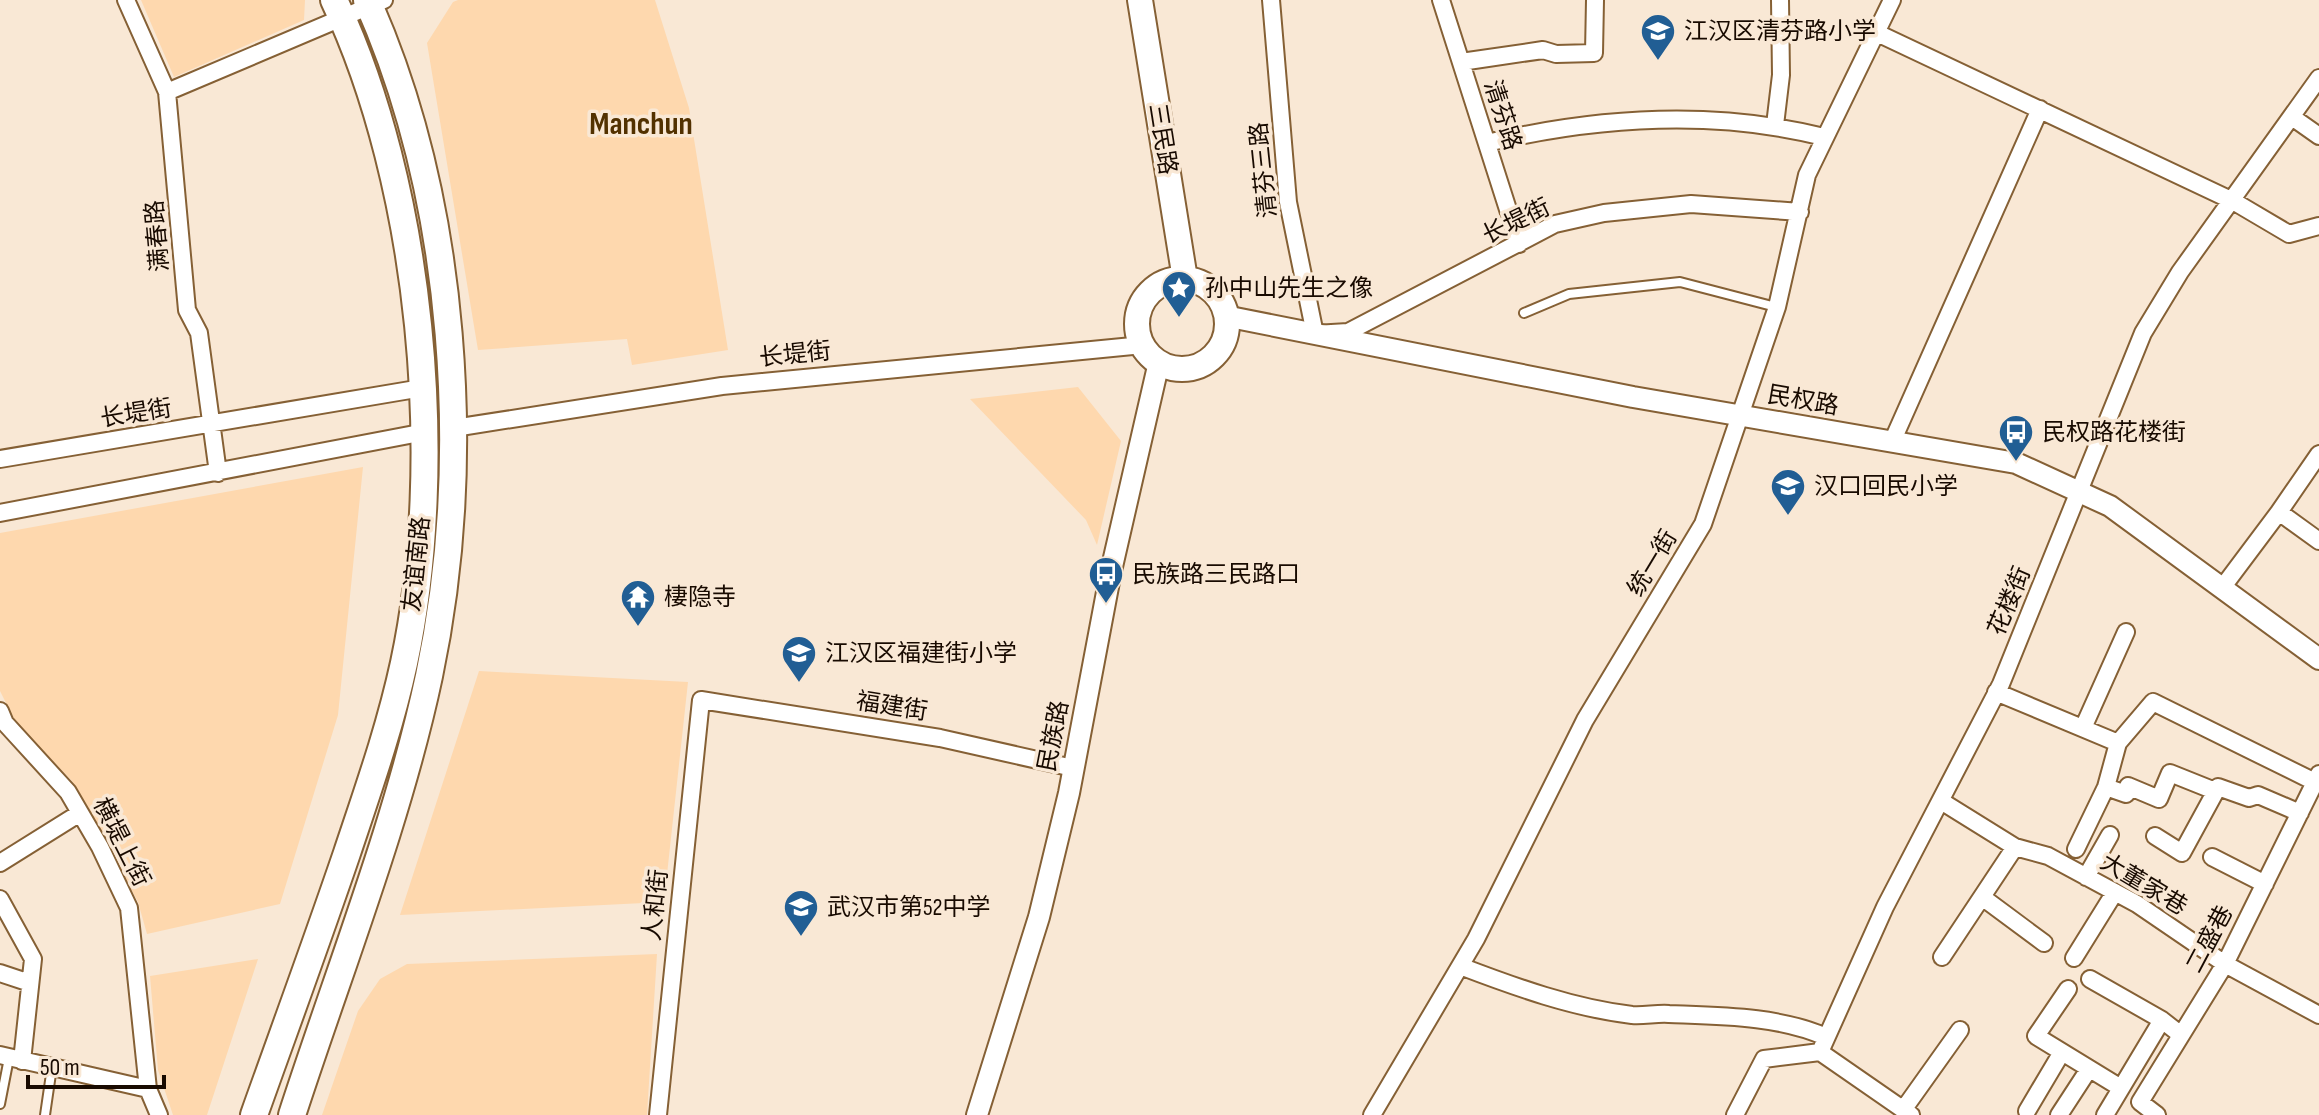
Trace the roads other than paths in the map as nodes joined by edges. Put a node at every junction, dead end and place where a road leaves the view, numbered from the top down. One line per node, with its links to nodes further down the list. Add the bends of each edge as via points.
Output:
1 (126, 0): 13 (street, 满春路)
2 (1140, 0): 24 (main road, 三民路)
3 (1271, 0): 28 (street, 清芬三路, via 1288,202)
4 (1441, 0): 11 (street, 清芬路)
5 (1595, 0): 11 (street, via 1594,53 1543,50)
6 (1780, 0): 16 (street)
7 (1887, 1): 10 (street, 统一街)
8 (374, 2): 9 (street); 33 (main road, 友谊南路, via 416,147 434,235)
9 (338, 8): 13 (street); 30 (main road, 友谊南路, via 386,151 404,234)
10 (1875, 32): 14 (street); 18 (street, 统一街)
11 (1461, 62): 19 (street, 清芬路)
12 (2319, 78): 15 (street, 花楼街)
13 (167, 92): 32 (street, 满春路, via 187,310 199,333)
14 (2040, 109): 20 (street); 35 (street)
15 (2292, 117): 17 (street); 20 (street, 花楼街)
16 (1775, 125): 18 (street); 19 (street, via 1673,117 1538,131)
17 (2319, 136)
18 (1824, 137): 21 (street, 统一街, via 1807,175)
19 (1487, 143): 23 (street, 清芬路)
20 (2233, 201): 22 (street, via 2289,234); 39 (street, 花楼街, via 2143,333)
21 (1800, 212): 23 (street, 长堤街, via 1691,204 1618,211 1555,224); 25 (street, 统一街)
22 (2319, 226)
23 (1519, 244): 28 (street, 长堤街, via 1348,332)
24 (1185, 279): 27 (main road, via 1210,288 1223,303); 29 (main road, via 1161,285 1143,301 1137,330)
25 (1777, 307): 26 (lane, via 1680,282 1569,294); 31 (street, 统一街)
26 (1524, 313)
27 (1225, 316): 28 (street, 民权路); 29 (main road, via 1223,342 1214,356 1193,367 1178,368)
28 (1315, 334): 31 (street, 民权路)
29 (1151, 354): 33 (street, 长堤街, via 722,386); 51 (street, 民族路)
30 (422, 388): 32 (street, 长堤街); 34 (main road, 友谊南路)
31 (1739, 415): 35 (street, 民权路); 73 (street, 统一街, via 1703,524 1585,720)
32 (211, 425): 37 (street, 长堤街); 38 (street, 满春路)
33 (454, 428): 95 (main road, 友谊南路, via 443,578 429,676 396,797)
34 (425, 432): 38 (street); 94 (main road, 友谊南路, via 414,587 384,743)
35 (1892, 442): 39 (street, 民权路, via 2016,463)
36 (2319, 454): 40 (street)
37 (0, 459)
38 (218, 473): 41 (street)
39 (2080, 493): 43 (street, 民权路, via 2110,506); 46 (street, 花楼街)
40 (2279, 512): 42 (street); 43 (street)
41 (0, 513)
42 (2319, 541)
43 (2222, 588): 45 (street, 民权路)
44 (2126, 632): 49 (street)
45 (2319, 659)
46 (1996, 692): 49 (street); 55 (street, 花楼街)
47 (701, 700): 51 (street, 福建街, via 940,738); 96 (street, 人和街)
48 (0, 711): 56 (street, 横堤上街)
49 (2083, 728): 50 (street)
50 (2118, 743): 52 (street, via 2153,702); 53 (street)
51 (1073, 768): 97 (street, 民族路, via 1039,917)
52 (2318, 780): 57 (street, 二盛巷)
53 (2106, 787): 54 (street, via 2126,794 2128,786 2159,799 2170,773); 58 (street)
54 (2215, 791): 57 (street, via 2218,787 2249,798 2258,795); 59 (street, via 2182,853)
55 (1941, 801): 60 (street, 大董家巷); 82 (street, 花楼街, via 1885,907)
56 (80, 813): 63 (street); 88 (street, 横堤上街, via 129,908)
57 (2300, 813): 65 (street, 二盛巷)
58 (2086, 827): 61 (street); 64 (street, via 2108,837)
59 (2155, 836)
60 (2015, 847): 64 (street, 大董家巷, via 2048,856); 67 (street)
61 (2076, 849)
62 (2212, 857): 65 (street)
63 (0, 863)
64 (2086, 877): 66 (street, 大董家巷)
65 (2265, 884): 72 (street, 二盛巷)
66 (2115, 892): 71 (street); 72 (street, 大董家巷)
67 (1982, 897): 69 (street); 70 (street)
68 (0, 899): 76 (street, via 33,959)
69 (2044, 943)
70 (1942, 957)
71 (2074, 958)
72 (2225, 964): 78 (street, 大董家巷); 81 (street, 二盛巷)
73 (1460, 966): 82 (street, via 1509,985 1634,1015 1733,1017 1802,1026); 98 (street, 统一街)
74 (0, 973): 76 (street)
75 (2090, 979): 79 (street)
76 (30, 983): 84 (street)
77 (2068, 989): 83 (street, via 2036,1036)
78 (2319, 1015)
79 (2162, 1020): 81 (street); 87 (street)
80 (1960, 1030): 91 (street)
81 (2181, 1035): 102 (street, 二盛巷, via 2140,1102)
82 (1823, 1044): 91 (street); 99 (street, via 1764,1059)
83 (2062, 1052): 86 (street); 90 (street)
84 (10, 1058): 85 (street); 89 (lane)
85 (52, 1067): 88 (street); 92 (lane)
86 (2089, 1069): 87 (street); 100 (street)
87 (2121, 1088): 101 (street)
88 (148, 1089): 93 (street, 横堤上街)
89 (0, 1104)
90 (2027, 1111)
91 (1907, 1112)
92 (45, 1115)
93 (159, 1115)
94 (254, 1115)
95 (292, 1115)
96 (658, 1115)
97 (977, 1115)
98 (1372, 1115)
99 (1735, 1115)
100 (2059, 1115)
101 (2105, 1115)
102 (2157, 1115)

